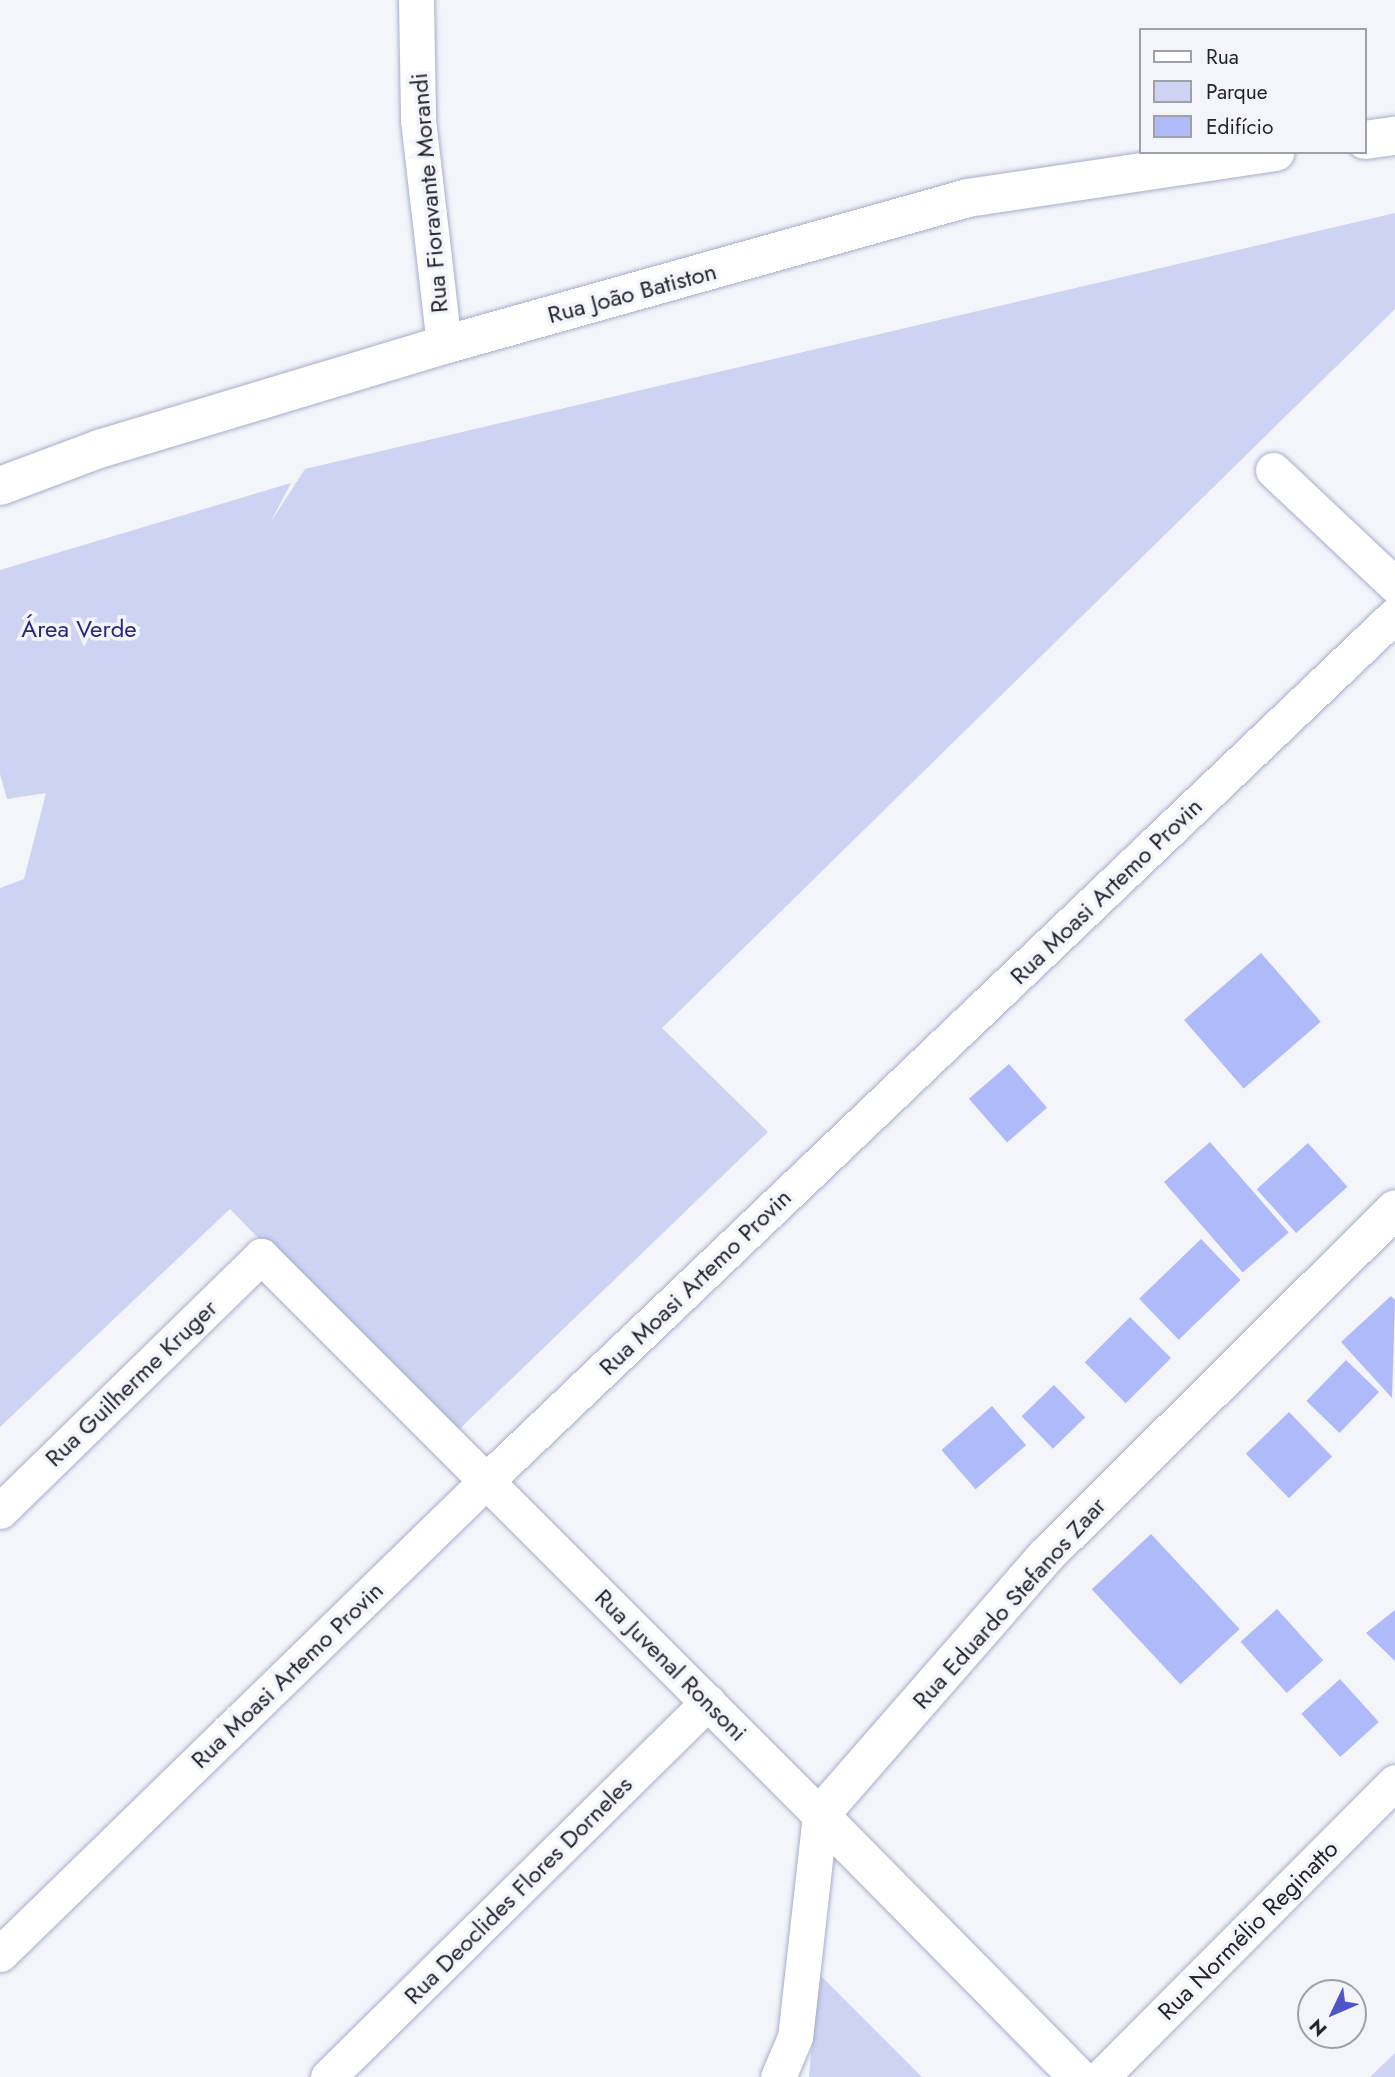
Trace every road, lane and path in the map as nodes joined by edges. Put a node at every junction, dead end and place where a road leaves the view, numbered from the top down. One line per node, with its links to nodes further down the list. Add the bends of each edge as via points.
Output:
1 (416, 0): 5 (street, Rua Fioravante Morandi, via 418,120)
2 (1395, 136): 3 (main road)
3 (1367, 140)
4 (1263, 154): 5 (main road, Rua João Batiston, via 968,198)
5 (444, 345): 7 (main road, Rua João Batiston, via 99,449)
6 (1273, 470): 8 (street)
7 (0, 486)
8 (1395, 585)
9 (1395, 615): 12 (street, Rua Moasi Artemo Provin)
10 (1395, 1209): 16 (main road, Rua Eduardo Stefanos Zaar, via 1045,1556)
11 (261, 1256): 12 (street, Rua Juvenal Ronsoni); 13 (street, Rua Guilherme Kruger)
12 (486, 1481): 14 (street, Rua Juvenal Ronsoni); 17 (street, Rua Moasi Artemo Provin)
13 (0, 1511)
14 (708, 1702): 16 (street, Rua Juvenal Ronsoni); 18 (street, Rua Deoclides Flores Dorneles)
15 (1395, 1782): 21 (street, Rua Normélio Reginatto)
16 (820, 1815): 19 (street, via 795,2037); 20 (main road, Rua Juvenal Ronsoni)
17 (0, 1954)
18 (328, 2077)
19 (778, 2077)
20 (1078, 2077)
21 (1101, 2077)

